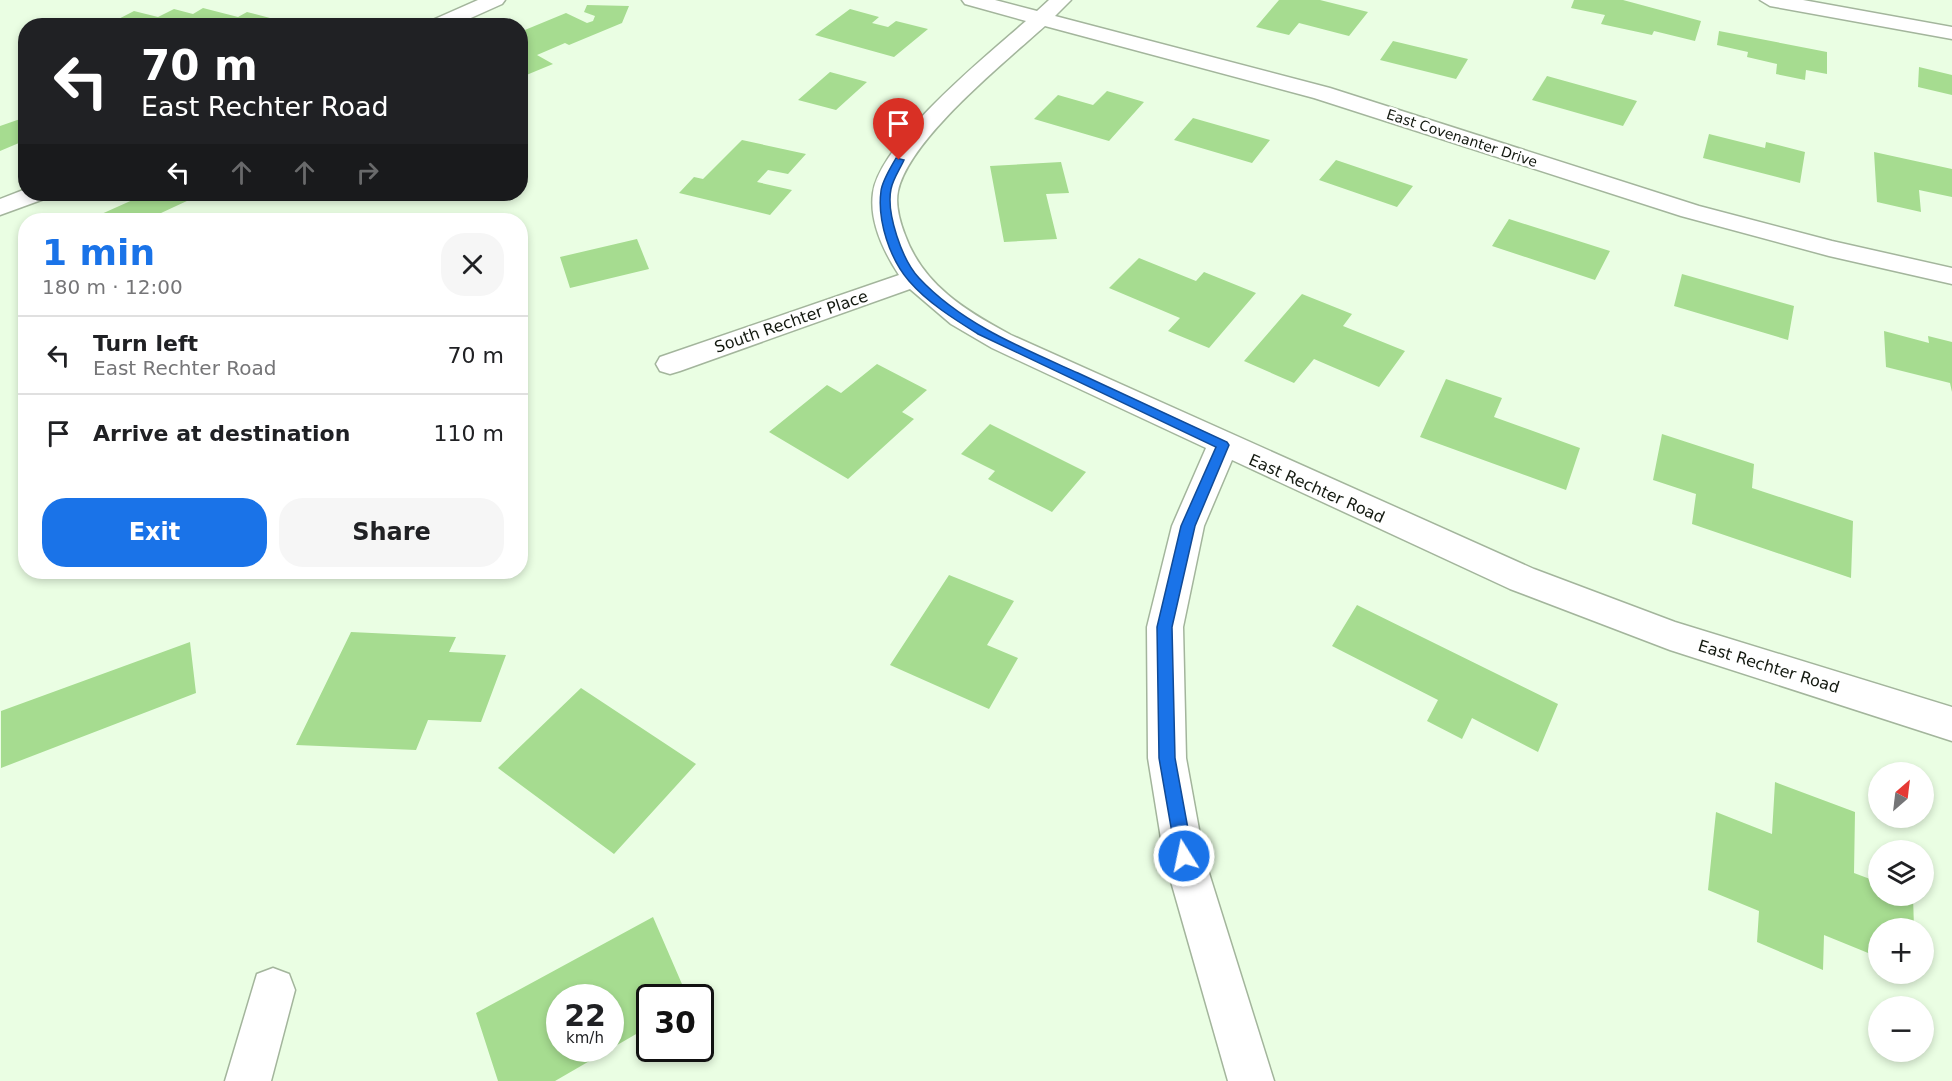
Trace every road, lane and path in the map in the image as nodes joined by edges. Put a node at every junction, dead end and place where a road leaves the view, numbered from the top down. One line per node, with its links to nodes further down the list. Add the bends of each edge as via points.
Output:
1 (495, 0): 5 (street)
2 (972, 0): 4 (street, East Covenanter Drive)
3 (1770, 0): 6 (street)
4 (1052, 9): 9 (street, East Covenanter Drive, via 1701,214); 10 (street, East Rechter Road, via 925,129 895,169 886,190 888,224 893,243)
5 (453, 18)
6 (1952, 33)
7 (18, 201): 8 (street)
8 (0, 208)
9 (1952, 276)
10 (913, 279): 11 (street, South Rechter Place); 12 (street, East Rechter Road, via 982,332)
11 (670, 364)
12 (1223, 445): 13 (street, East Rechter Road, via 1455,550 1595,608); 16 (street, via 1188,526 1165,627 1167,758 1184,856)
13 (1952, 724)
14 (273, 990): 15 (street)
15 (248, 1081)
16 (1251, 1081)

